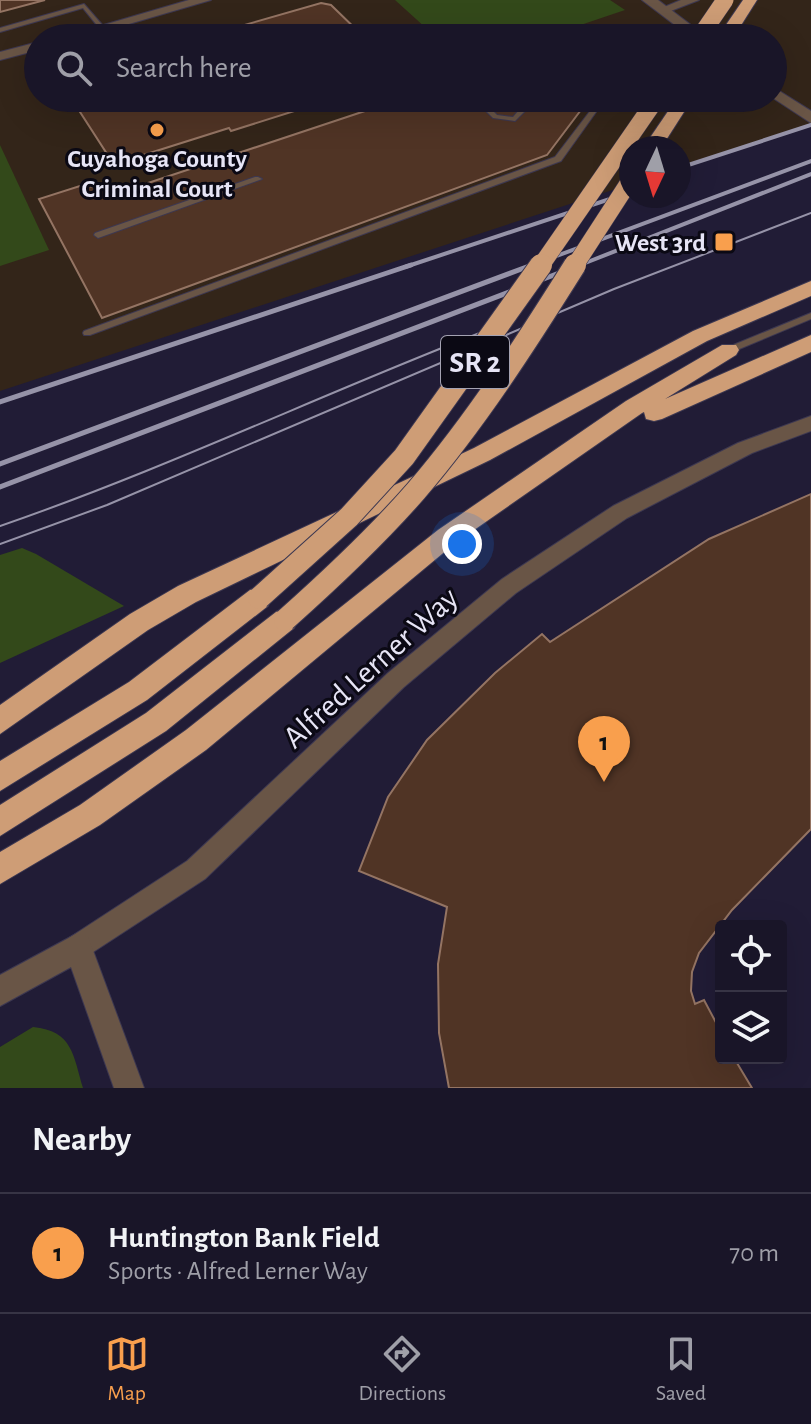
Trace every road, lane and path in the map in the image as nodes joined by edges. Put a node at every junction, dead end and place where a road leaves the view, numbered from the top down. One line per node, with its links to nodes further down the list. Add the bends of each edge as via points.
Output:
1 (204, 0): 6 (street)
2 (649, 0): 7 (street)
3 (693, 0): 7 (street)
4 (725, 0): 11 (highway, bridge)
5 (750, 0): 12 (highway)
6 (172, 4): 9 (street)
7 (663, 10): 10 (street)
8 (99, 24): 13 (lane, via 84,6)
9 (114, 24)
10 (682, 24)
11 (706, 24)
12 (734, 24)
13 (0, 30)
14 (24, 49): 15 (street)
15 (0, 55)
16 (787, 101): 22 (street)
17 (490, 112): 18 (lane, via 515,119)
18 (521, 112)
19 (593, 112): 29 (lane, via 558,159)
20 (647, 112): 36 (highway, SR 2, bridge, via 447,401 349,517 259,598 138,691)
21 (676, 112): 23 (highway)
22 (811, 118)
23 (660, 136)
24 (258, 179): 26 (lane)
25 (619, 197): 37 (highway, SR 2, bridge, via 483,402 383,528 285,620 156,722)
26 (98, 235)
27 (811, 288): 33 (highway, via 675,348)
28 (811, 316): 31 (lane)
29 (87, 333)
30 (811, 343): 34 (highway, via 683,399)
31 (729, 350): 33 (highway); 34 (highway, via 634,407)
32 (811, 423): 39 (street, Alfred Lerner Way, via 745,448 620,512 509,586 396,680 196,870)
33 (482, 454): 35 (highway, via 187,594)
34 (546, 469): 38 (highway, via 418,558 185,748 90,815)
35 (0, 721)
36 (0, 777)
37 (0, 822)
38 (0, 869)
39 (78, 947): 40 (street); 41 (street)
40 (0, 991)
41 (129, 1088)

